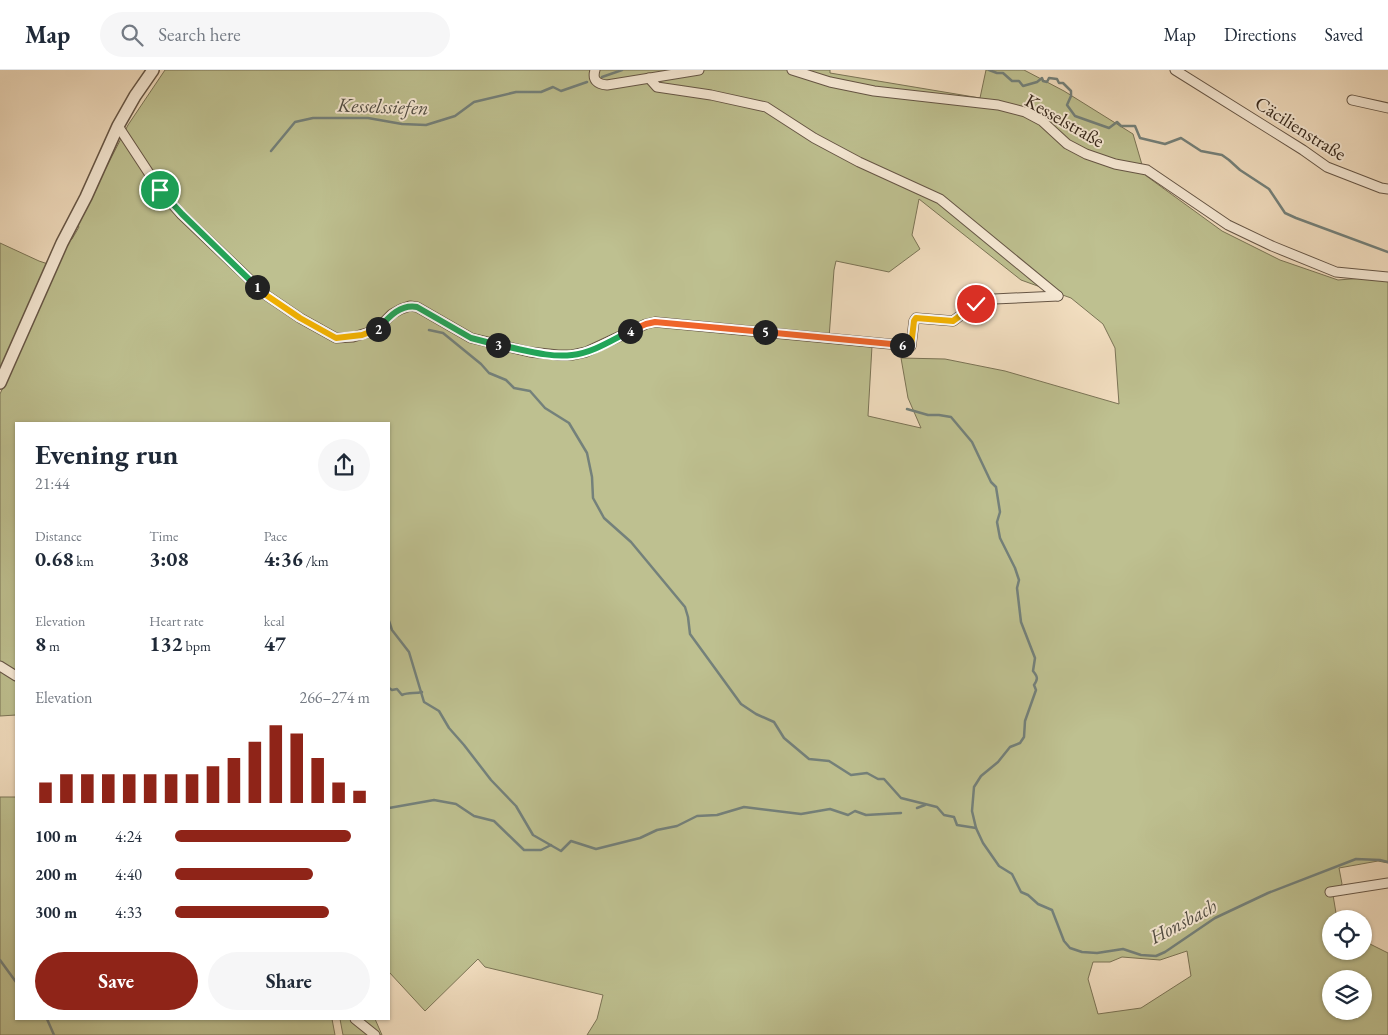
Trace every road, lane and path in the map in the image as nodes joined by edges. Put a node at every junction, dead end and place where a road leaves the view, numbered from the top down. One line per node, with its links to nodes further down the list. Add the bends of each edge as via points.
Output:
1 (154, 70): 9 (street)
2 (595, 70): 6 (street, via 594,78 603,85)
3 (699, 70): 6 (street)
4 (792, 70): 11 (street, Kesselstraße, via 874,91 998,105 1026,112 1042,121 1067,144 1114,164 1147,170 1228,225 1272,246 1336,272)
5 (1175, 70): 10 (street, Cäcilienstraße, via 1327,167)
6 (649, 78): 9 (street, via 657,87 766,107 858,162 940,199 1058,296 994,299 976,304 953,321 916,318 911,346 655,322 586,352 558,355 471,338 410,306 401,308 370,332 336,338 266,295 182,214 160,190)
7 (1352, 100): 8 (street)
8 (1388, 108)
9 (118, 126): 12 (street)
10 (1388, 189)
11 (1388, 277)
12 (0, 383)
13 (0, 666): 14 (street)
14 (15, 675)
15 (1388, 883): 16 (street)
16 (1330, 892)
17 (356, 1020): 18 (street)
18 (375, 1035)

